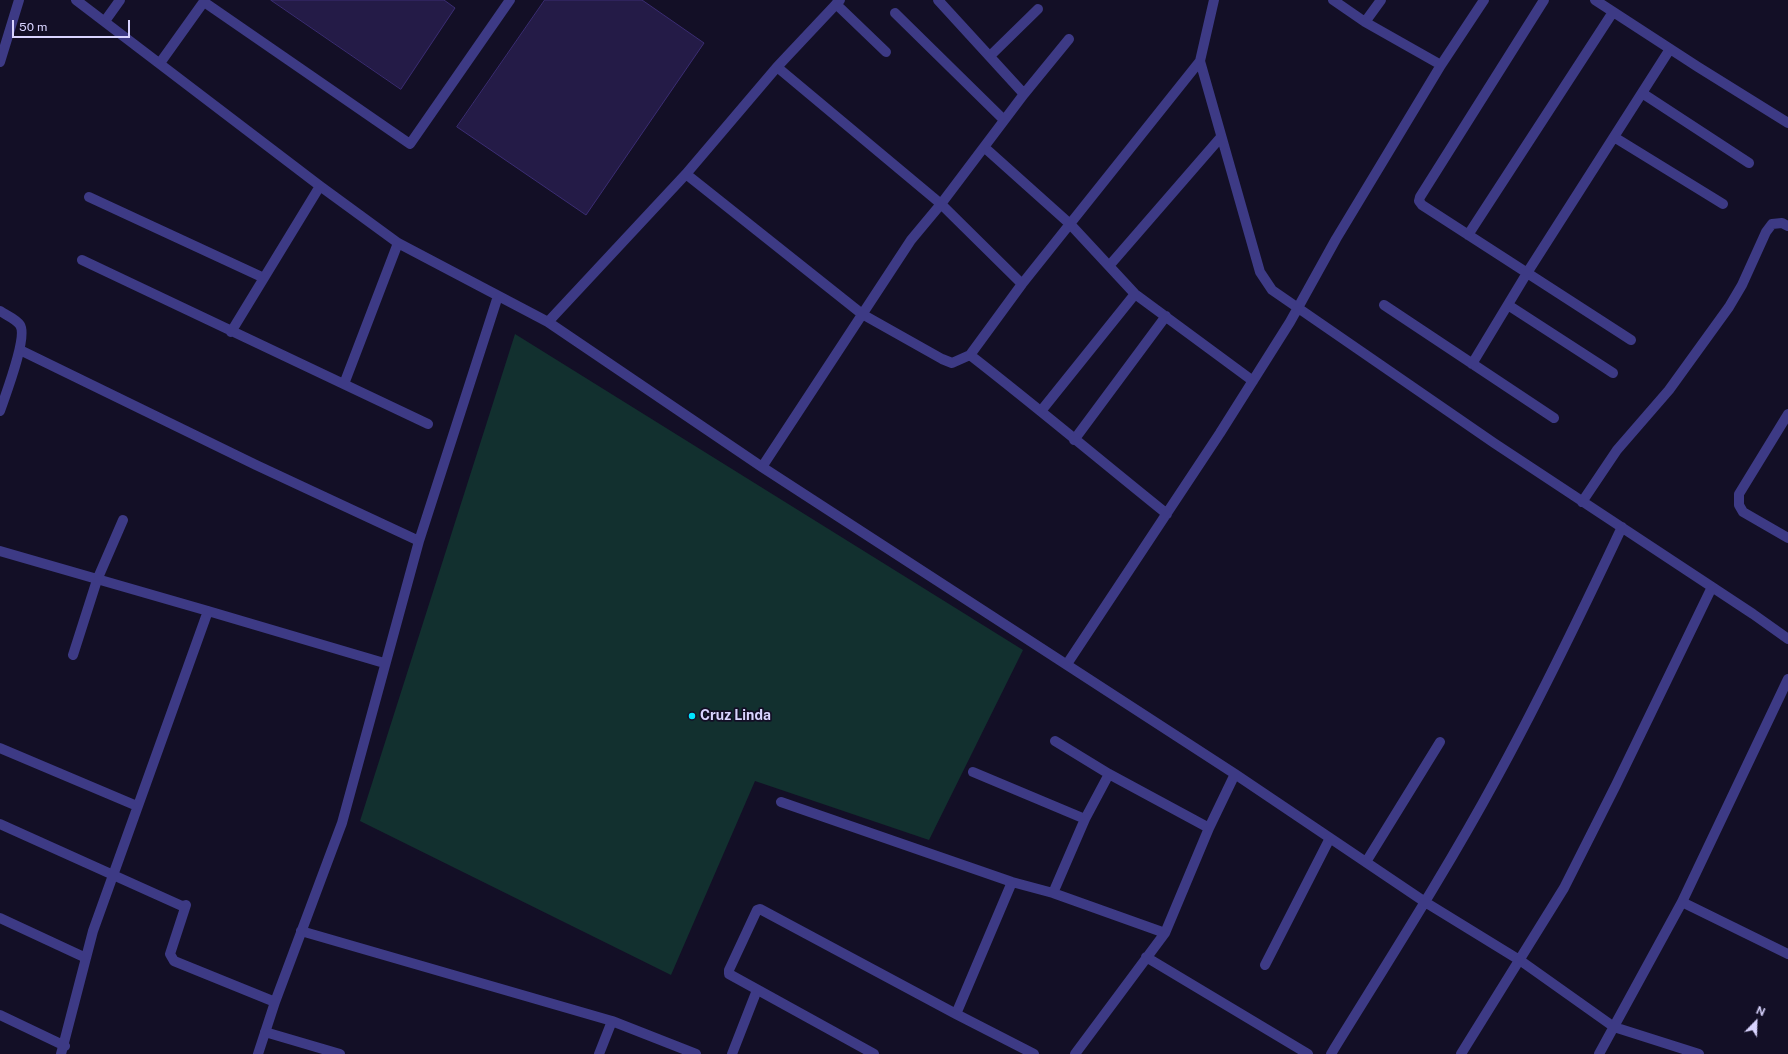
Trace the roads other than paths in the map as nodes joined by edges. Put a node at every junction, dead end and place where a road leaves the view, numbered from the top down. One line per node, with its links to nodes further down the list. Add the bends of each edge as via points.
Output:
1 (19, 0): 24 (street)
2 (76, 0): 17 (street)
3 (120, 0): 17 (street)
4 (510, 0): 12 (street, via 410,144)
5 (938, 0): 22 (street)
6 (1214, 0): 23 (street)
7 (1333, 0): 18 (street)
8 (1380, 0): 18 (street)
9 (1484, 0): 26 (street)
10 (1544, 0): 43 (street, via 1420,197 1422,205)
11 (1596, 0): 15 (street)
12 (204, 1): 25 (street)
13 (838, 2): 21 (street); 27 (street)
14 (1038, 8): 22 (street)
15 (1613, 12): 20 (street); 43 (street)
16 (895, 13): 30 (street)
17 (105, 21): 25 (street)
18 (1365, 22): 26 (street)
19 (1069, 39): 28 (street)
20 (1670, 50): 29 (street); 31 (street)
21 (886, 52)
22 (990, 56): 28 (street)
23 (1200, 61): 32 (street); 41 (street)
24 (0, 62)
25 (160, 63): 37 (street)
26 (1441, 65): 54 (street)
27 (777, 67): 36 (street); 39 (street)
28 (1024, 94): 30 (street)
29 (1642, 94): 33 (street); 35 (street)
30 (1004, 120): 34 (street)
31 (1788, 123)
32 (1221, 137): 46 (street); 54 (street, via 1260,272 1272,290)
33 (1614, 137): 40 (street); 47 (street)
34 (984, 147): 39 (street); 41 (street)
35 (1749, 163)
36 (686, 174): 56 (street); 58 (street)
37 (320, 186): 44 (street); 48 (street)
38 (89, 197): 48 (street)
39 (941, 204): 49 (street); 56 (street, via 911,240)
40 (1723, 204)
41 (1070, 224): 46 (street); 49 (street)
42 (1788, 226): 74 (street, via 1782,223 1772,224 1766,232 1729,307 1669,390 1617,450)
43 (1468, 235): 47 (street)
44 (398, 243): 51 (street); 66 (street)
45 (82, 260): 59 (street)
46 (1109, 266): 50 (street)
47 (1528, 273): 53 (street); 60 (street)
48 (264, 278): 59 (street)
49 (1022, 284): 62 (street)
50 (1135, 294): 57 (street); 67 (street)
51 (498, 296): 58 (street); 79 (street)
52 (1384, 305): 63 (street)
53 (1508, 305): 63 (street); 64 (street)
54 (1296, 308): 65 (street); 74 (street)
55 (0, 311): 61 (street, via 20,324 23,331)
56 (862, 314): 62 (street, via 952,363); 73 (street)
57 (1166, 316): 65 (street); 72 (street)
58 (548, 322): 73 (street)
59 (231, 332): 66 (street)
60 (1631, 340)
61 (20, 350): 68 (street); 79 (street)
62 (970, 355): 67 (street)
63 (1472, 364): 70 (street)
64 (1613, 373)
65 (1253, 381): 75 (street)
66 (344, 384): 71 (street)
67 (1041, 410): 72 (street)
68 (0, 411)
69 (1788, 414): 78 (street, via 1739,494 1743,512)
70 (1554, 418)
71 (428, 424)
72 (1074, 440): 75 (street)
73 (762, 467): 87 (street)
74 (1582, 502): 77 (street)
75 (1167, 514): 87 (street)
76 (123, 520): 81 (street)
77 (1622, 527): 82 (street); 105 (street, via 1587,603 1496,779)
78 (1788, 538)
79 (419, 541): 86 (street)
80 (0, 551): 81 (street)
81 (97, 580): 83 (street); 85 (street)
82 (1712, 587): 84 (street); 113 (street, via 1564,888)
83 (208, 610): 86 (street); 96 (street)
84 (1788, 639)
85 (73, 655)
86 (384, 663): 108 (street, via 342,823)
87 (1067, 664): 94 (street)
88 (1788, 679): 106 (street)
89 (1055, 740): 93 (street)
90 (1440, 742): 101 (street)
91 (0, 748): 96 (street)
92 (973, 772): 97 (street)
93 (1109, 774): 97 (street); 99 (street)
94 (1235, 774): 99 (street); 100 (street)
95 (781, 802): 103 (street)
96 (138, 806): 102 (street)
97 (1085, 819): 104 (street)
98 (0, 824): 102 (street)
99 (1209, 828): 109 (street)
100 (1330, 838): 101 (street); 114 (street)
101 (1366, 862): 105 (street)
102 (113, 874): 112 (street); 116 (street, via 182,906 186,905 170,954 174,961)
103 (1012, 882): 104 (street); 117 (street)
104 (1054, 893): 109 (street)
105 (1425, 902): 113 (street); 132 (street)
106 (1682, 902): 110 (street); 120 (street)
107 (0, 918): 112 (street)
108 (301, 931): 116 (street); 119 (street)
109 (1165, 933): 111 (street)
110 (1788, 954)
111 (1146, 957): 130 (street); 131 (street)
112 (86, 958): 122 (street)
113 (1521, 961): 120 (street); 133 (street)
114 (1265, 965)
115 (757, 990): 117 (street, via 729,974 729,970 760,908); 127 (street); 128 (street)
116 (275, 1002): 121 (street)
117 (956, 1014): 129 (street)
118 (0, 1015): 122 (street)
119 (612, 1021): 125 (street); 126 (street)
120 (1614, 1027): 134 (street); 135 (street)
121 (265, 1032): 123 (street); 124 (street)
122 (63, 1050)
123 (258, 1054)
124 (340, 1054)
125 (599, 1054)
126 (696, 1054)
127 (732, 1054)
128 (874, 1054)
129 (1034, 1054)
130 (1075, 1054)
131 (1308, 1054)
132 (1331, 1054)
133 (1461, 1054)
134 (1599, 1054)
135 (1699, 1054)

